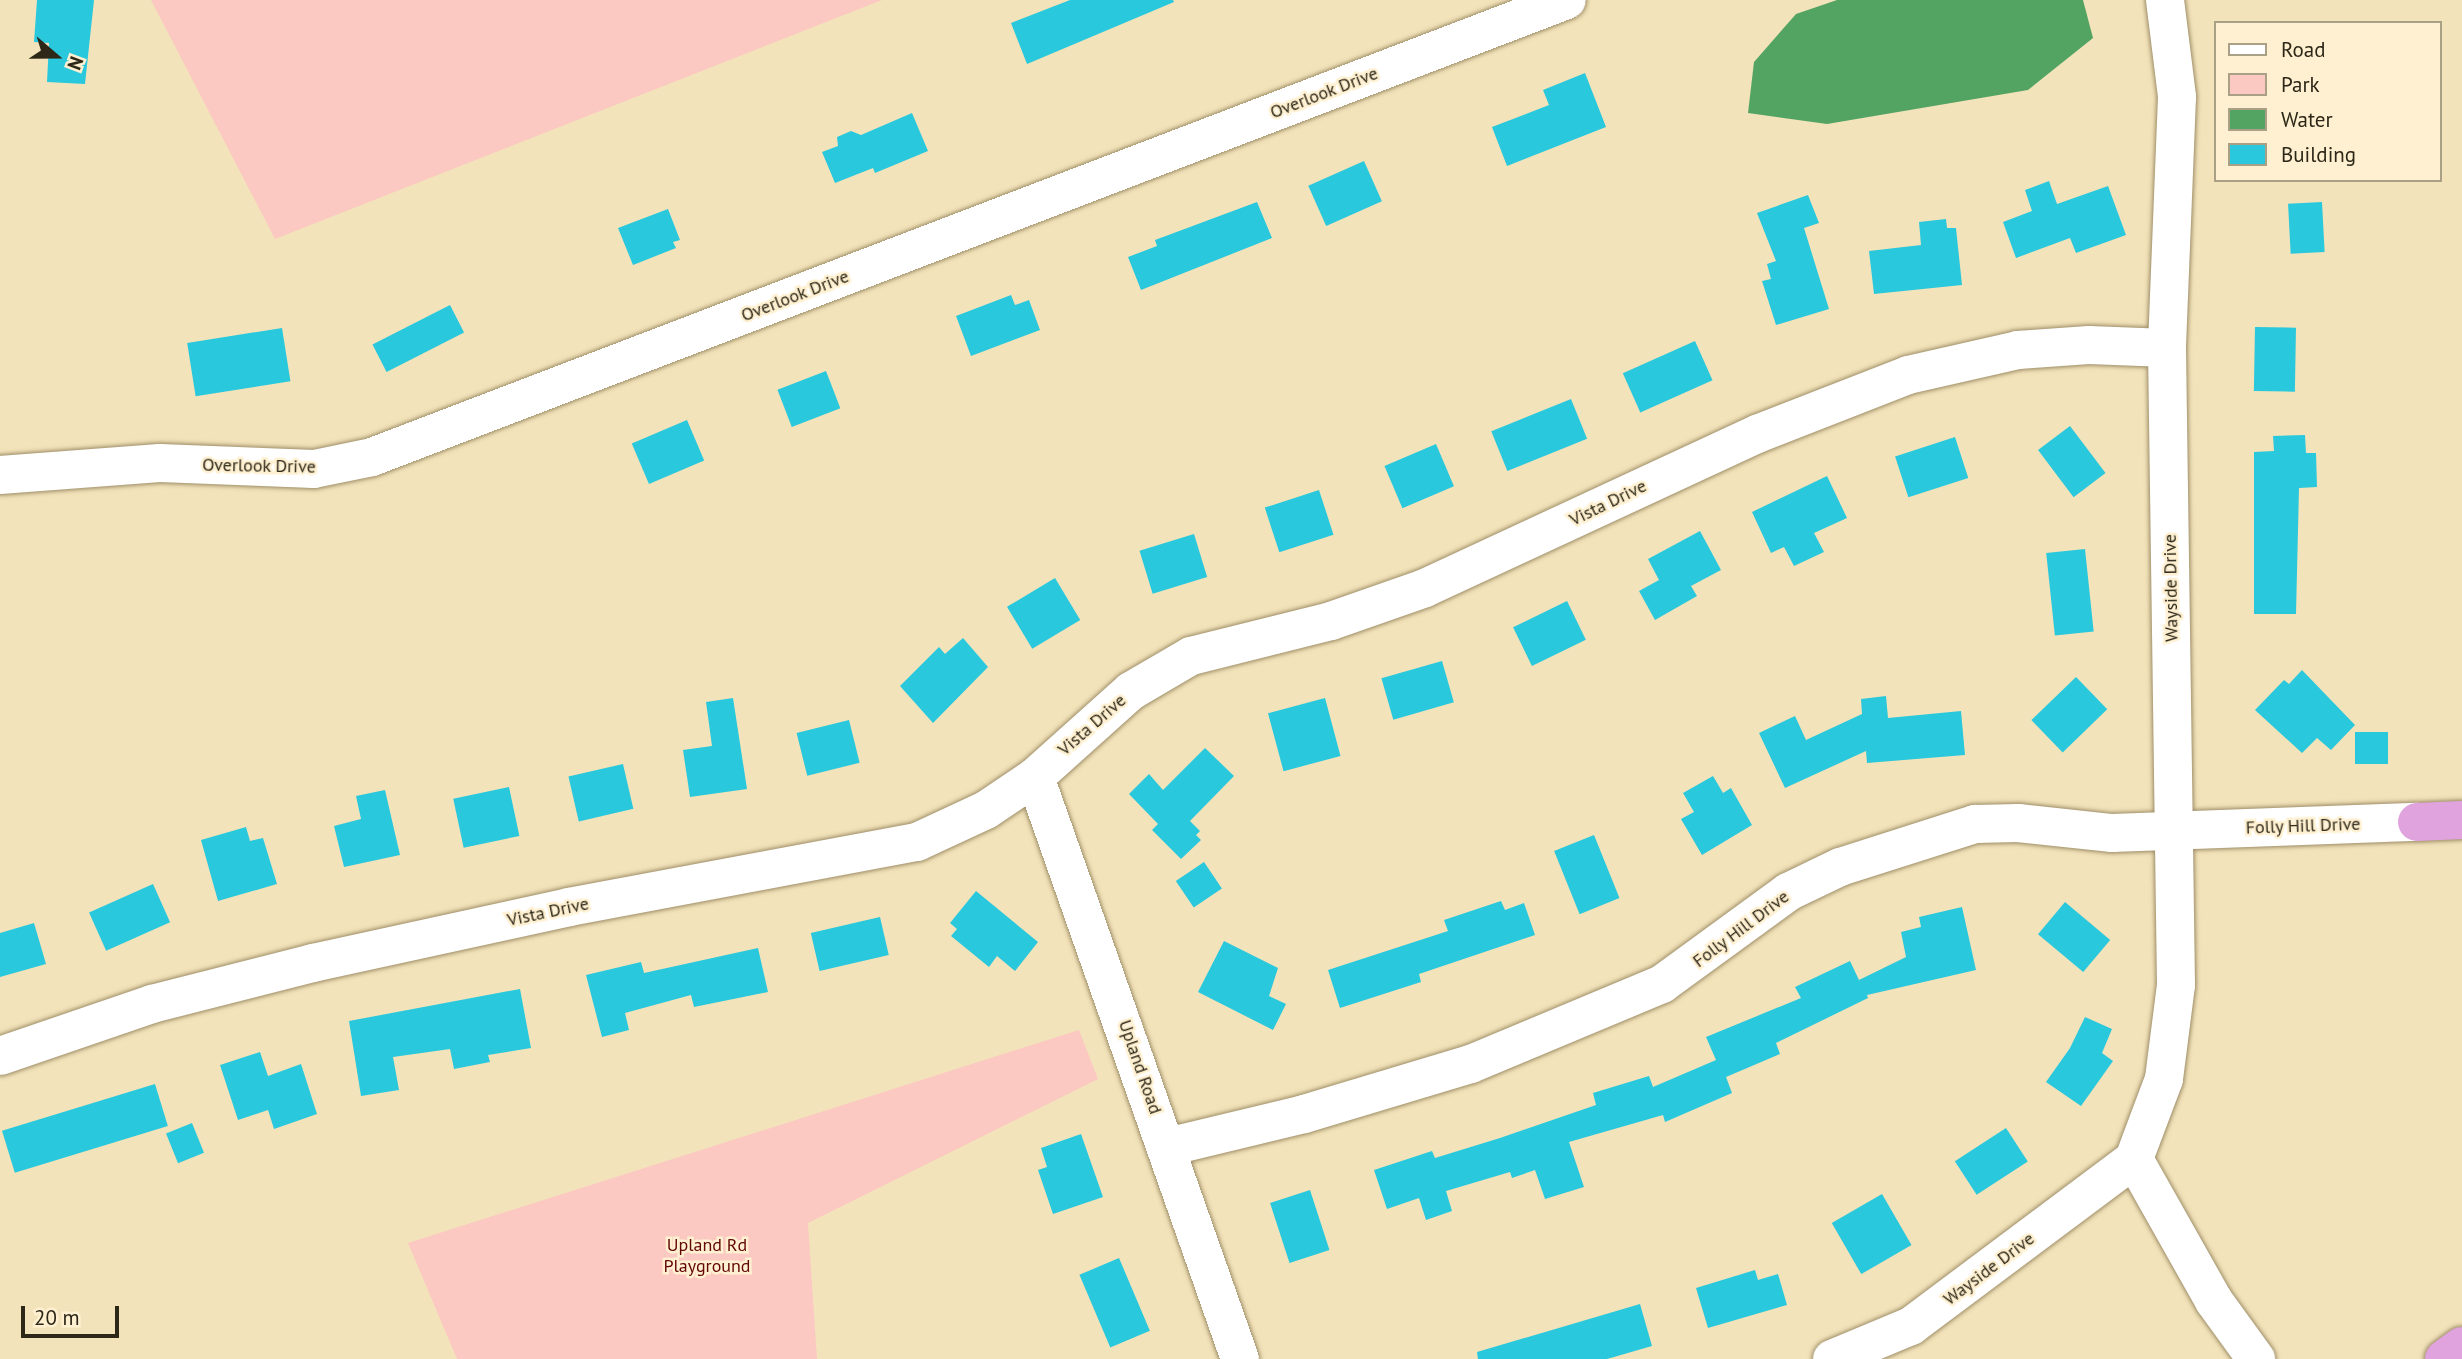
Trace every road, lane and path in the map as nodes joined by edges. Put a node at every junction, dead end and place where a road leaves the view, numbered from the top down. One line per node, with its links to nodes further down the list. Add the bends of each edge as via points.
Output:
1 (1567, 0): 4 (street, Overlook Drive, via 372,457 314,469 160,463)
2 (2168, 5): 3 (street, Wayside Drive, via 2177,97)
3 (2167, 348): 5 (street, Vista Drive, via 2089,345 2018,351 1908,375 1757,434 1426,588 1331,621 1191,656 1132,691); 8 (street, Wayside Drive)
4 (0, 475)
5 (1034, 778): 9 (street, Vista Drive, via 986,810 917,842 569,907 313,963 152,1004); 10 (street, Upland Road)
6 (2462, 820): 7 (highway)
7 (2417, 822): 8 (street, Folly Hill Drive)
8 (2174, 830): 10 (street, Folly Hill Drive, via 2112,833 2018,823 1975,824 1890,849 1788,892 1672,978 1587,1017 1471,1064 1304,1114); 11 (street, Wayside Drive, via 2172,1040 2150,1123)
9 (0, 1056)
10 (1167, 1147): 13 (street, Upland Road)
11 (2134, 1159): 14 (street, Wayside Drive, via 1911,1326); 15 (street, via 2214,1301)
12 (2462, 1346): 16 (highway)
13 (1240, 1359)
14 (1832, 1359)
15 (2256, 1359)
16 (2444, 1359)

